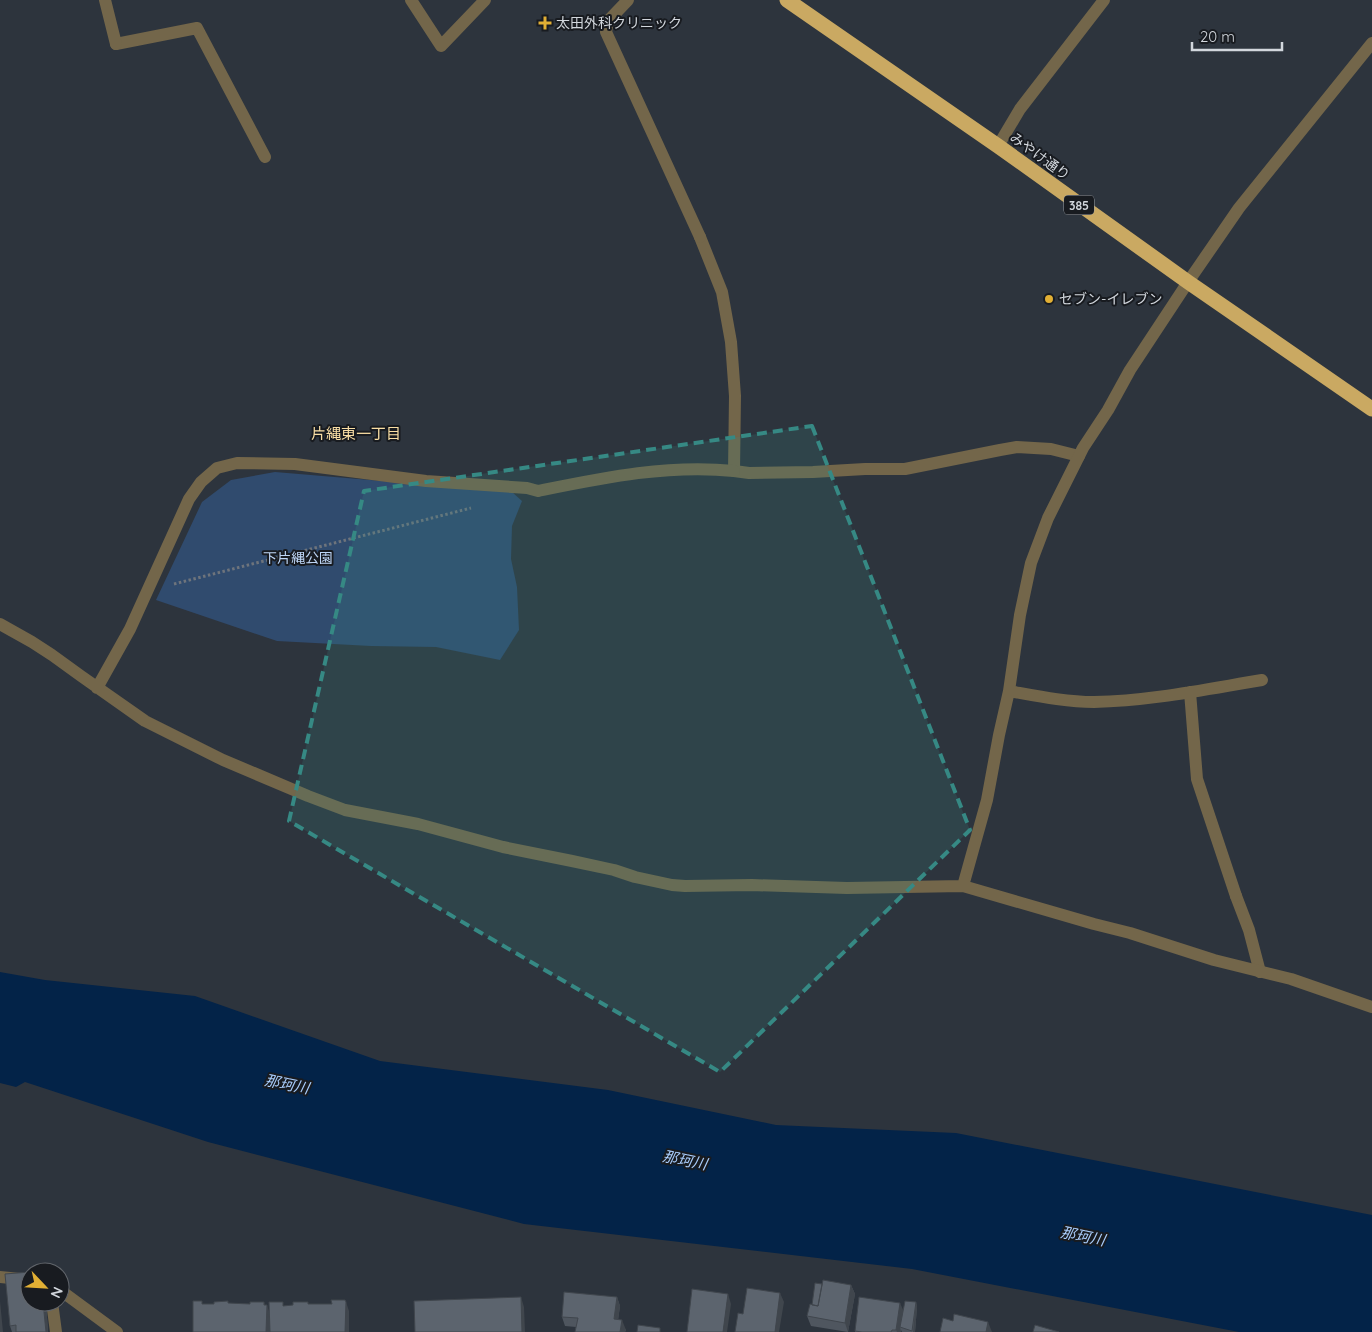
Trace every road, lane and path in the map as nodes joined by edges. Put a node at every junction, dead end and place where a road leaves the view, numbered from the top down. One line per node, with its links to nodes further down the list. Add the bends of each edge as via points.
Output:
1 (105, 0): 9 (street, via 116,44 197,28)
2 (411, 0): 3 (street, via 441,46)
3 (485, 0)
4 (628, 0): 13 (street, via 608,21 606,32 722,292 731,342 735,396)
5 (1104, 0): 8 (street, via 1020,110)
6 (793, 2): 8 (highway, みやけ通り / 385)
7 (1372, 43): 10 (street, via 1239,208)
8 (998, 146): 10 (highway, みやけ通り / 385)
9 (265, 157)
10 (1188, 282): 11 (highway, みやけ通り / 385); 12 (street)
11 (1372, 409)
12 (1079, 456): 13 (street, via 1051,449 1017,447 904,469); 19 (street, via 1048,518 1031,563)
13 (734, 471): 15 (street, via 639,472 538,491 295,464 237,463 217,468 201,482 189,499)
14 (478, 506): 15 (path, via 162,587)
15 (149, 587): 18 (street)
16 (0, 624): 18 (street, via 52,655)
17 (1262, 680): 20 (street)
18 (97, 688): 21 (street, via 171,735 330,805 635,877 684,886)
19 (1010, 691): 20 (street, via 1092,702); 21 (street, via 987,800)
20 (1190, 692): 22 (street, via 1197,779 1249,930)
21 (963, 886): 22 (street)
22 (1260, 972): 23 (street, via 1311,985)
23 (1372, 1008)
24 (0, 1277): 25 (street)
25 (20, 1279)
26 (70, 1297): 29 (street)
27 (53, 1312): 28 (street)
28 (56, 1332)
29 (117, 1332)

